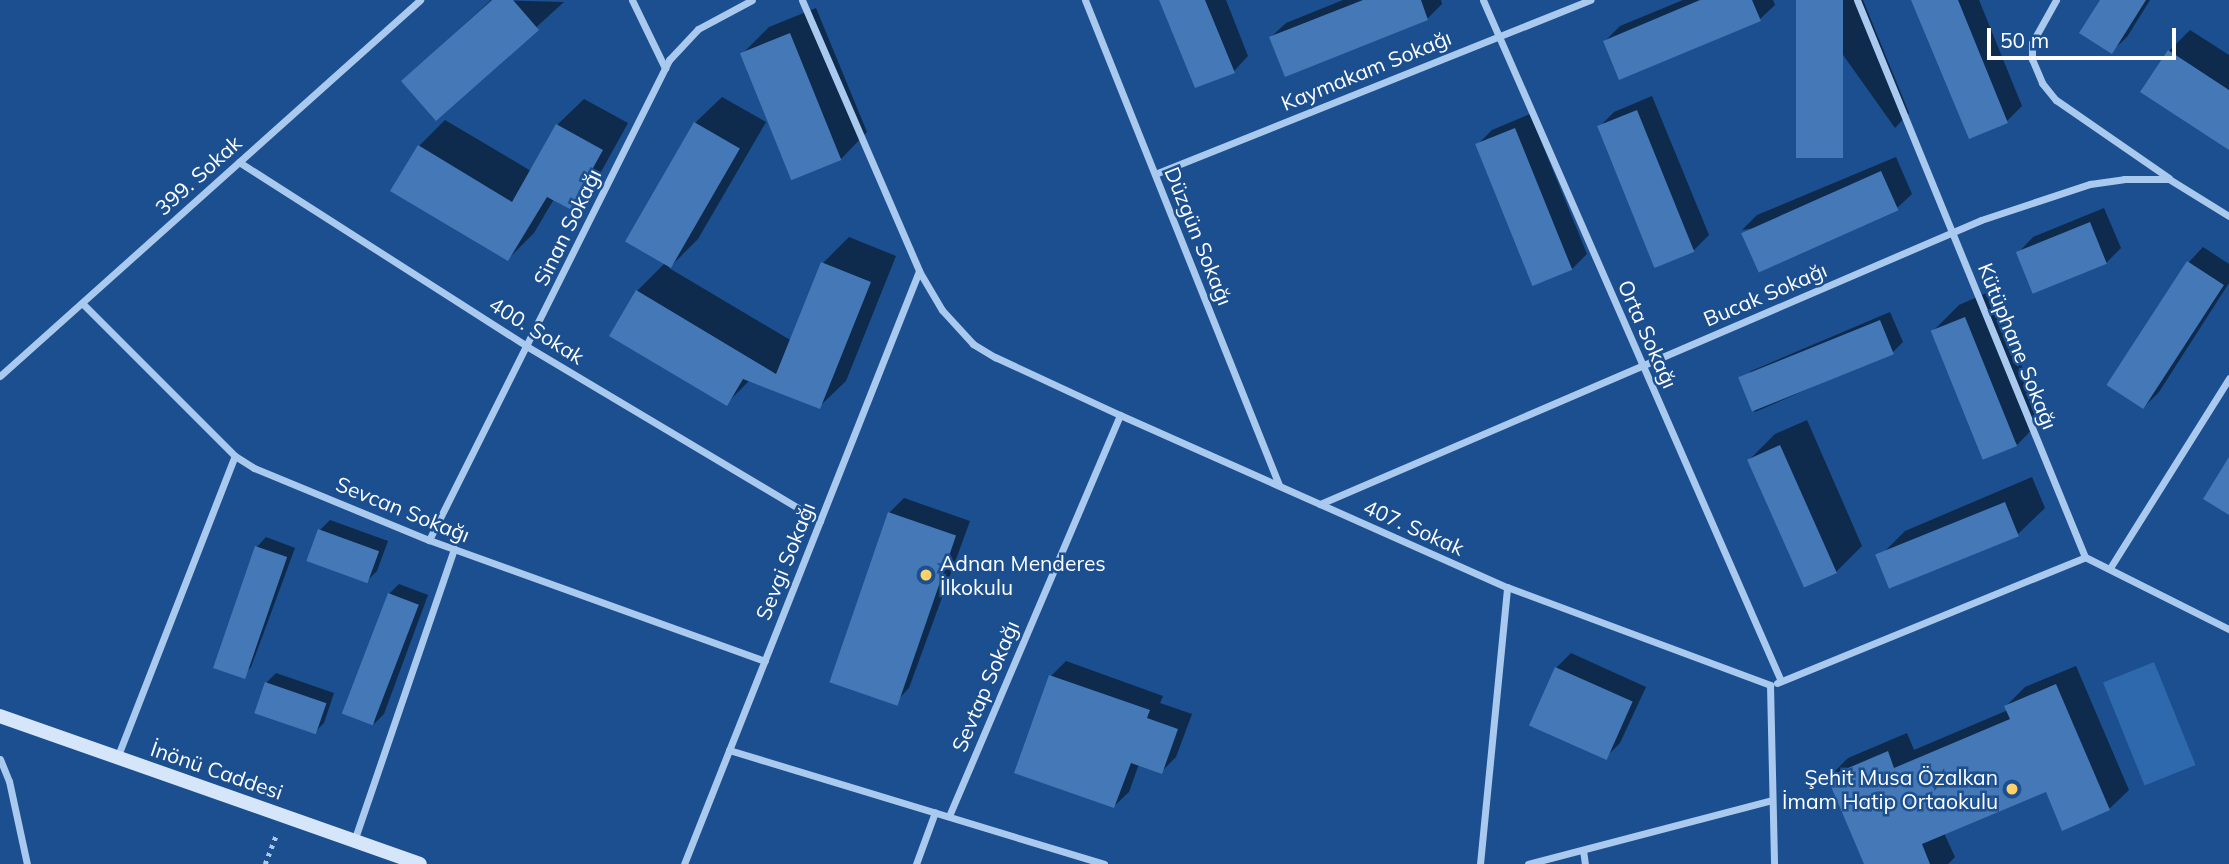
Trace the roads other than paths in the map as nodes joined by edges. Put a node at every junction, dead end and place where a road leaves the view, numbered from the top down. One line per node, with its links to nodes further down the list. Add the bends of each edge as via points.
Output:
1 (420, 0): 12 (street, 399. Sokak)
2 (632, 0): 11 (street)
3 (752, 0): 11 (street, Sinan Sokağı, via 693,33)
4 (802, 0): 17 (street, 407. Sokak)
5 (1085, 0): 13 (street, Düzgün Sokağı)
6 (1483, 0): 10 (street, Orta Sokağı)
7 (1591, 0): 10 (street, Kaymakam Sokağı)
8 (1857, 0): 16 (street, Kütüphane Sokağı)
9 (2056, 0): 14 (street, via 2032,43 2032,59 2042,83 2056,100)
10 (1499, 36): 13 (street, Kaymakam Sokağı); 20 (street, Orta Sokağı)
11 (665, 68): 19 (street, Sinan Sokağı)
12 (239, 162): 18 (street, 399. Sokak); 19 (street, 400. Sokak)
13 (1155, 174): 25 (street, Düzgün Sokağı)
14 (2169, 179): 15 (street); 16 (street, Bucak Sokağı, via 2090,184)
15 (2229, 216)
16 (1952, 233): 20 (street, Bucak Sokağı); 30 (street, Kütüphane Sokağı)
17 (919, 271): 23 (street, 407. Sokak, via 942,310 973,344); 27 (street, Sevgi Sokağı)
18 (82, 303): 21 (street, 399. Sokak); 24 (street, Sevcan Sokağı)
19 (528, 347): 27 (street, 400. Sokak); 28 (street, Sinan Sokağı)
20 (1643, 365): 26 (street, Bucak Sokağı); 35 (street, Orta Sokağı)
21 (0, 376)
22 (2229, 378): 31 (street)
23 (1120, 415): 25 (street, 407. Sokak); 43 (street, Sevtap Sokağı)
24 (235, 456): 28 (street, Sevcan Sokağı, via 270,475); 39 (street)
25 (1279, 486): 26 (street, 407. Sokak)
26 (1320, 504): 32 (street, 407. Sokak)
27 (820, 521): 34 (street, Sevgi Sokağı)
28 (429, 540): 29 (street, Sevcan Sokağı)
29 (454, 549): 34 (street, Sevcan Sokağı); 44 (street)
30 (2085, 556): 31 (street); 35 (street)
31 (2110, 568): 33 (street)
32 (1507, 587): 36 (street, 407. Sokak); 51 (street)
33 (2229, 629)
34 (765, 661): 38 (street, Sevgi Sokağı)
35 (1780, 681): 36 (street)
36 (1770, 685): 41 (street)
37 (0, 716): 39 (street, İnönü Caddesi)
38 (729, 750): 42 (street); 48 (street, Sevgi Sokağı)
39 (117, 758): 44 (street, İnönü Caddesi)
40 (0, 759): 46 (street)
41 (1772, 800): 45 (street); 54 (street)
42 (935, 812): 43 (street); 49 (street)
43 (949, 816): 50 (street)
44 (354, 841): 47 (street, İnönü Caddesi)
45 (1583, 850): 52 (street); 53 (street)
46 (27, 864)
47 (420, 864)
48 (684, 864)
49 (916, 864)
50 (1104, 864)
51 (1480, 864)
52 (1528, 864)
53 (1585, 864)
54 (1774, 864)

